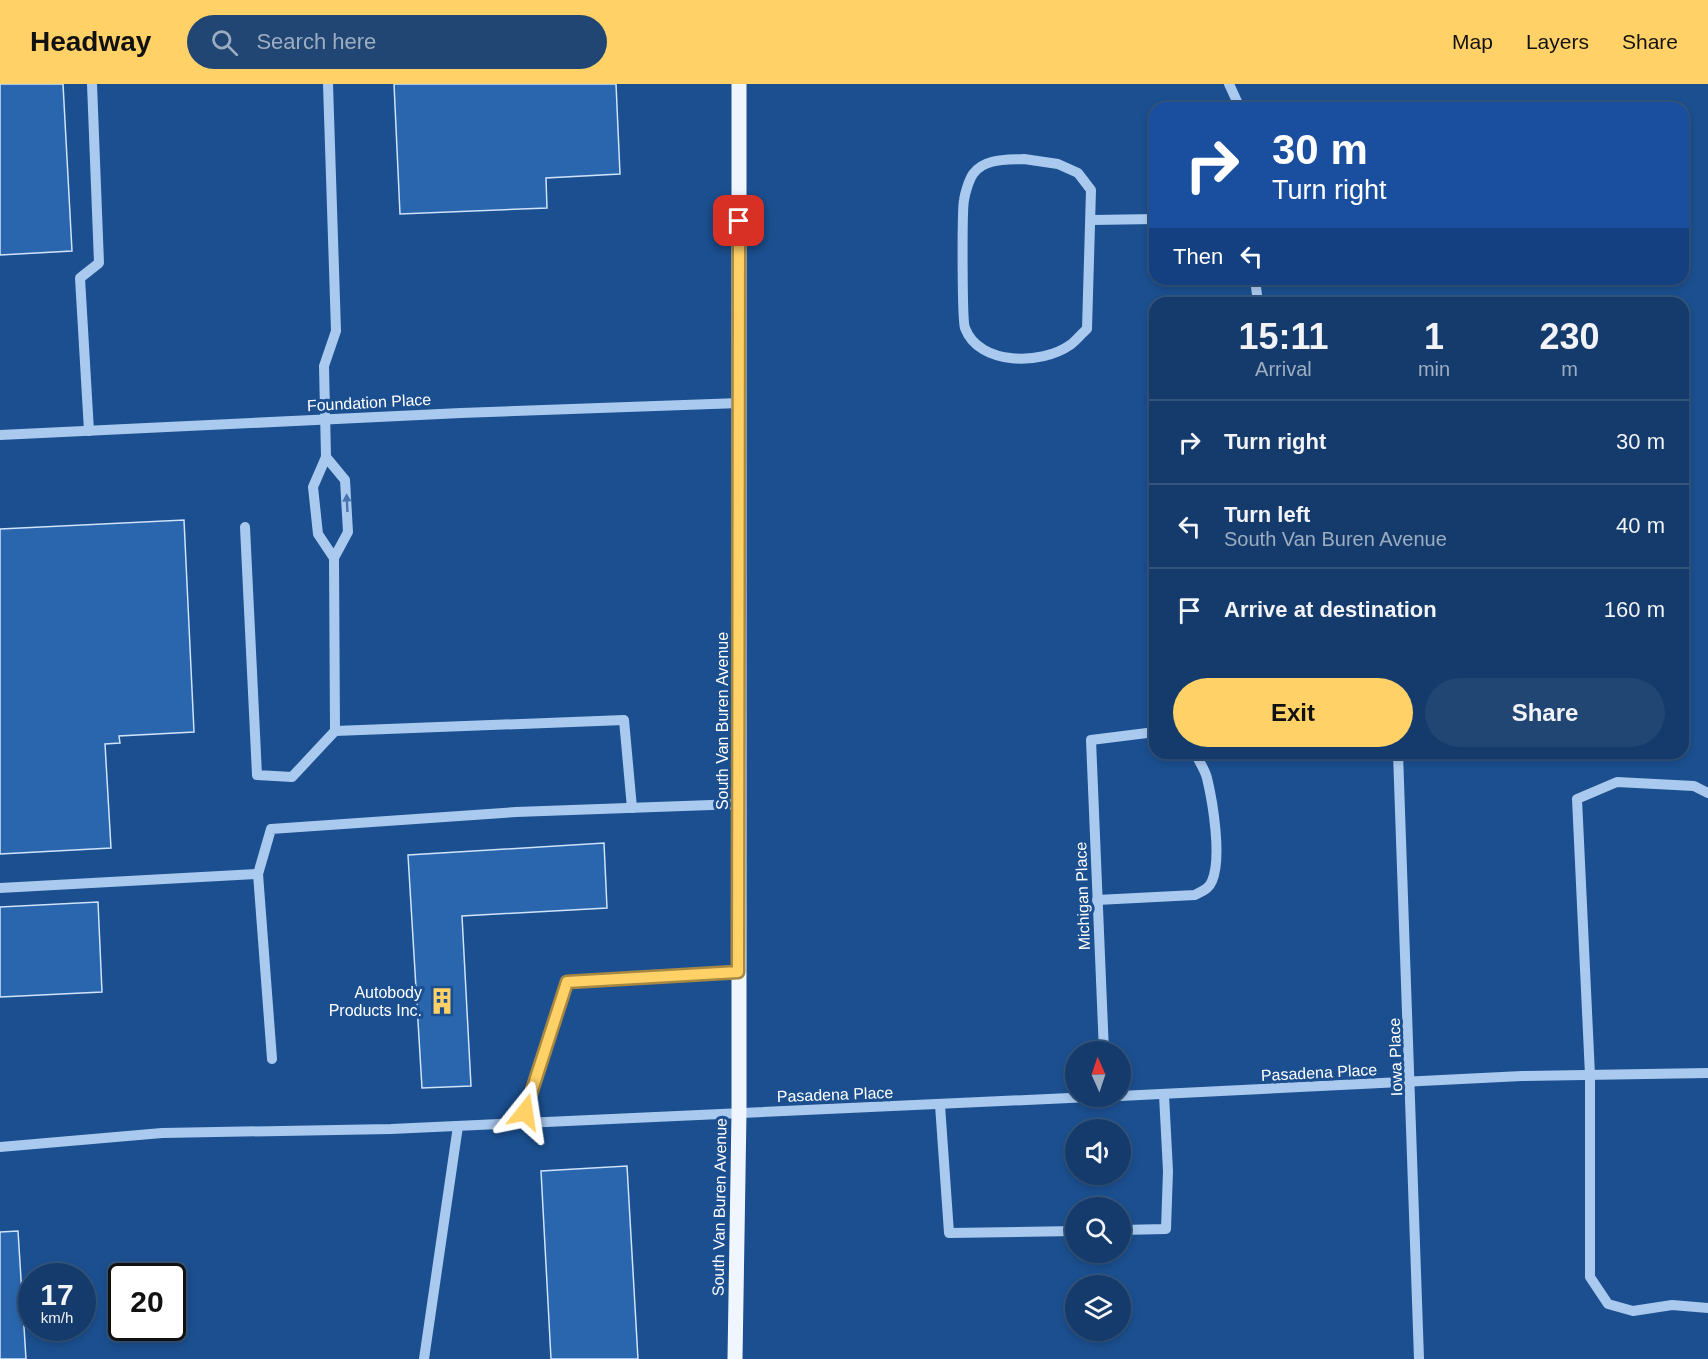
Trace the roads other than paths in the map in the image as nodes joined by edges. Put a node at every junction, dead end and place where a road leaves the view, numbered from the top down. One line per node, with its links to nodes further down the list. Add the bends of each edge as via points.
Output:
1 (92, 84): 10 (street, via 99,263 80,278)
2 (328, 84): 9 (street, via 336,331 324,366)
3 (739, 84): 8 (main road, South Van Buren Avenue)
4 (1229, 84): 5 (street)
5 (1237, 102)
6 (1149, 219): 7 (street)
7 (1092, 220): 7 (street, via 1091,190 1078,173 1058,164 1024,159 989,162 973,174 963,201 964,327 975,345 993,354 1041,357 1069,346 1087,329)
8 (740, 403): 9 (street, Foundation Place); 20 (main road, South Van Buren Avenue)
9 (325, 419): 10 (street, Foundation Place); 12 (street)
10 (89, 431): 11 (street, Foundation Place)
11 (0, 435)
12 (326, 457): 14 (street, via 313,487 318,534); 14 (street, one-way to 12, via 348,532 345,480)
13 (245, 527): 15 (street, via 256,775 292,777)
14 (334, 558): 15 (street)
15 (335, 731): 21 (street, via 624,720)
16 (1149, 733): 24 (street, Michigan Place, via 1091,740)
17 (1198, 759): 24 (street, via 1207,777 1215,828 1216,869 1207,889 1195,895)
18 (1398, 759): 30 (street, Iowa Place)
19 (1708, 793): 29 (street, via 1694,786 1617,782 1578,799)
20 (739, 804): 21 (street); 25 (main road, South Van Buren Avenue)
21 (632, 808): 22 (street, via 271,829)
22 (258, 874): 23 (street); 27 (street)
23 (0, 888)
24 (1097, 900): 26 (street, Michigan Place)
25 (738, 972): 35 (main road, South Van Buren Avenue); 36 (street, via 567,982 527,1100)
26 (1103, 1041)
27 (272, 1059)
28 (1708, 1072): 29 (street, Pasadena Place)
29 (1590, 1075): 30 (street, Pasadena Place); 41 (street, via 1590,1277 1608,1304 1633,1311 1672,1305)
30 (1411, 1083): 31 (street, Pasadena Place); 44 (street, Iowa Place)
31 (1164, 1095): 32 (street, Pasadena Place); 39 (street, via 1166,1229)
32 (1131, 1096)
33 (1065, 1099): 34 (street, Pasadena Place)
34 (940, 1105): 35 (street, Pasadena Place); 40 (street, via 949,1233)
35 (739, 1113): 36 (street, Pasadena Place); 43 (main road, South Van Buren Avenue)
36 (523, 1124): 37 (street, Pasadena Place)
37 (458, 1126): 38 (street, Pasadena Place, via 162,1133); 42 (street)
38 (0, 1147)
39 (1131, 1230)
40 (1065, 1231)
41 (1708, 1308)
42 (424, 1359)
43 (735, 1359)
44 (1419, 1359)

